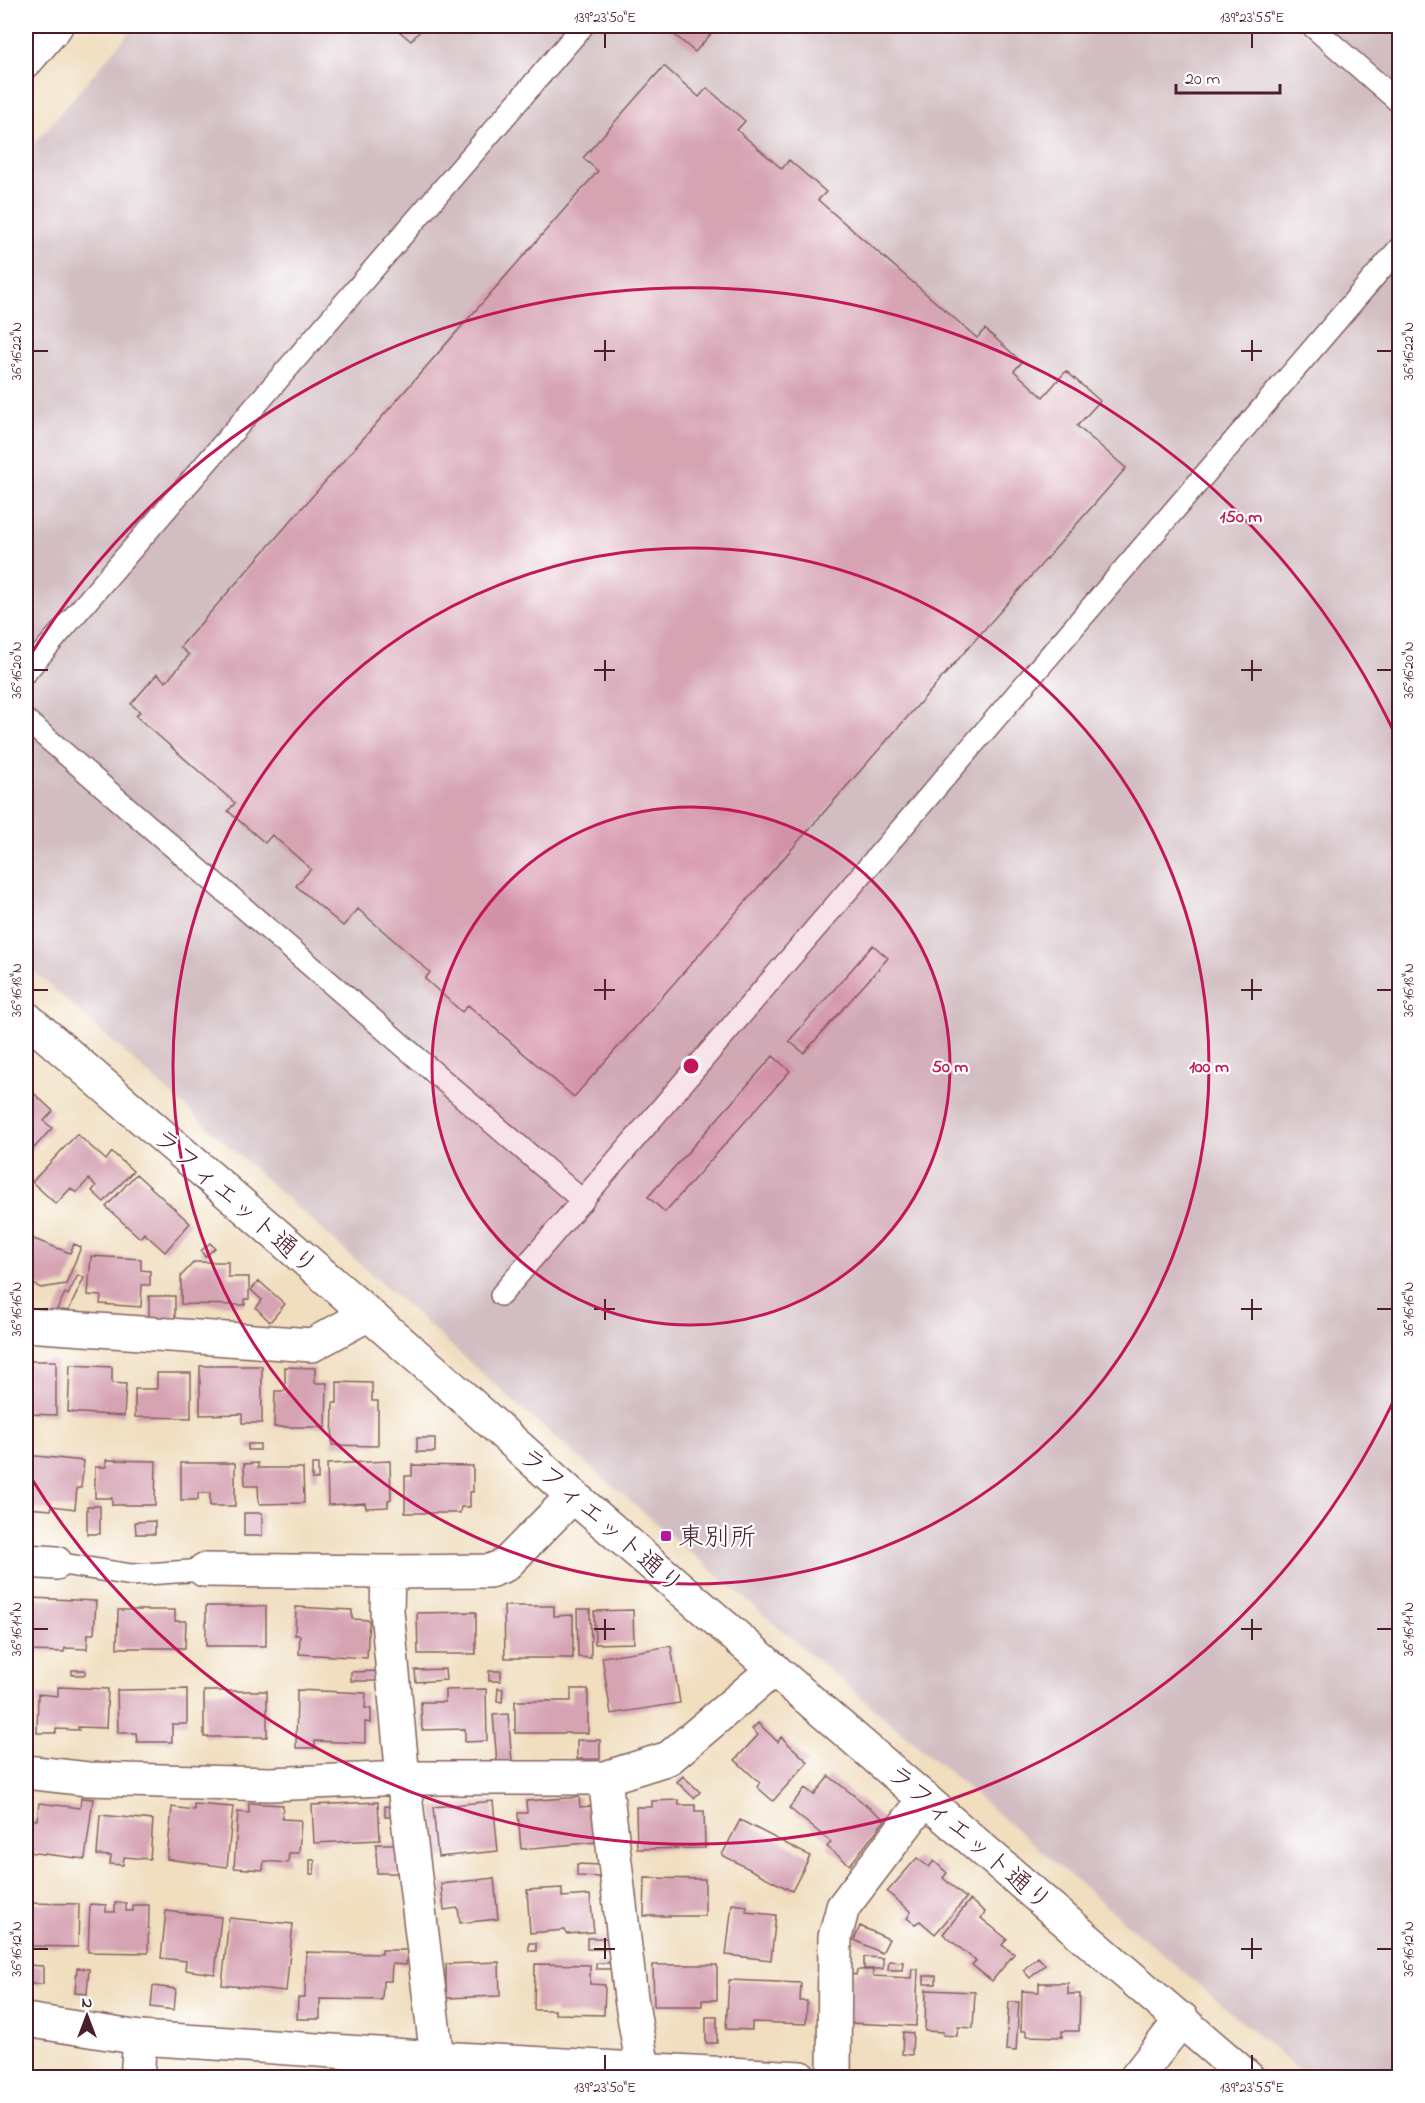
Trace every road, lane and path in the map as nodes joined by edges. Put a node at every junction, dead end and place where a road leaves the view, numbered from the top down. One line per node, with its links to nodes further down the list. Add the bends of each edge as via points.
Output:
1 (56, 26): 4 (street)
2 (583, 26): 7 (lane)
3 (1312, 26): 5 (lane)
4 (26, 61)
5 (1400, 103)
6 (1400, 248): 10 (lane)
7 (26, 672)
8 (26, 720): 10 (lane)
9 (26, 1018): 12 (street, ラフィエット通り)
10 (582, 1201): 11 (lane)
11 (501, 1295)
12 (367, 1315): 13 (street, via 312,1345); 14 (street, ラフィエット通り)
13 (26, 1325)
14 (573, 1496): 17 (street, via 505,1566 490,1571); 18 (street, ラフィエット通り)
15 (41, 1562): 16 (lane, via 132,1575)
16 (204, 1570): 17 (street)
17 (388, 1572): 20 (street, via 387,1611)
18 (774, 1669): 21 (street, via 669,1758); 22 (street, ラフィエット通り)
19 (26, 1772): 20 (street, via 88,1779 270,1784)
20 (403, 1778): 21 (street); 26 (street)
21 (605, 1778): 27 (street)
22 (925, 1799): 23 (street, ラフィエット通り); 30 (street, via 843,1907 836,1936)
23 (1182, 2019): 31 (street); 32 (street, ラフィエット通り)
24 (26, 2020): 25 (street)
25 (140, 2038): 26 (street); 28 (street)
26 (437, 2058): 27 (street)
27 (643, 2069): 29 (street)
28 (137, 2078)
29 (801, 2078)
30 (834, 2078)
31 (1136, 2078)
32 (1248, 2078)

